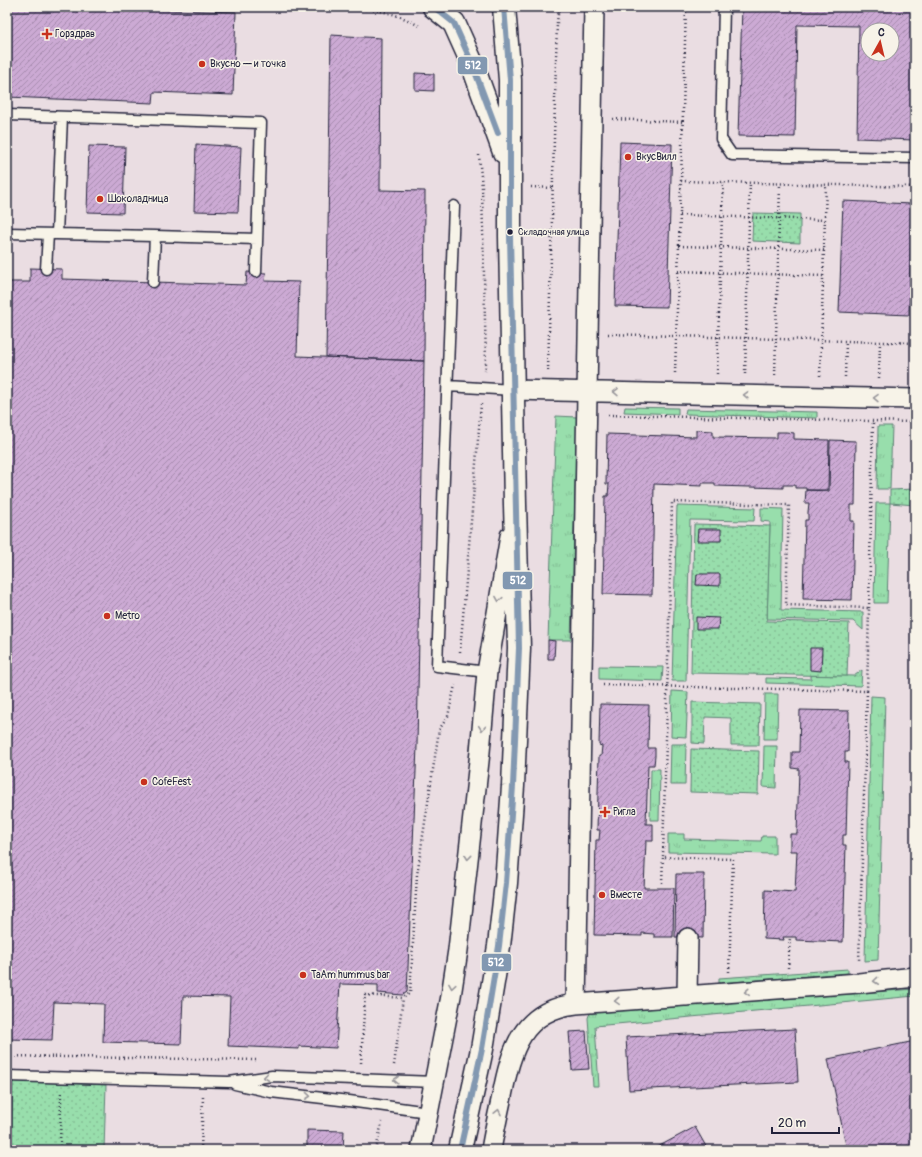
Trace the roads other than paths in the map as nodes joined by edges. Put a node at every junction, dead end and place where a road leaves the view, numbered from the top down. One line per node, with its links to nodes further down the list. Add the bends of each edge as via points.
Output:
1 (434, 7): 8 (street, via 454,23 493,118)
2 (504, 7): 8 (street, via 510,80)
3 (594, 7): 19 (street)
4 (724, 7): 7 (lane, via 721,139 732,155)
5 (7, 115): 6 (lane)
6 (62, 117): 11 (lane); 13 (lane, via 262,123)
7 (915, 158)
8 (510, 171): 18 (street)
9 (454, 206): 17 (lane)
10 (7, 233): 11 (lane)
11 (52, 234): 12 (lane); 14 (lane)
12 (155, 236): 13 (lane); 16 (lane)
13 (258, 239): 15 (lane)
14 (46, 269)
15 (256, 272)
16 (153, 282)
17 (448, 386): 18 (lane); 22 (lane, via 437,666)
18 (513, 390): 19 (street); 21 (street)
19 (587, 392): 20 (street, one-way to 19); 26 (street)
20 (915, 399)
21 (515, 505): 22 (street, one-way to 22); 32 (street, via 519,648 506,883 499,946 482,1049)
22 (486, 672): 29 (street, one-way to 29, via 480,752 458,950)
23 (688, 938): 25 (street)
24 (915, 977): 25 (street, one-way to 25)
25 (687, 996): 26 (street, one-way to 26)
26 (573, 1004): 33 (street, one-way to 26, via 507,1069 514,1048 532,1022 548,1012)
27 (7, 1076): 28 (lane)
28 (229, 1082): 29 (lane, one-way to 28, via 272,1076); 30 (lane, one-way to 30, via 271,1092)
29 (435, 1082): 30 (street)
30 (428, 1112): 31 (street)
31 (421, 1150)
32 (460, 1150)
33 (491, 1150)

